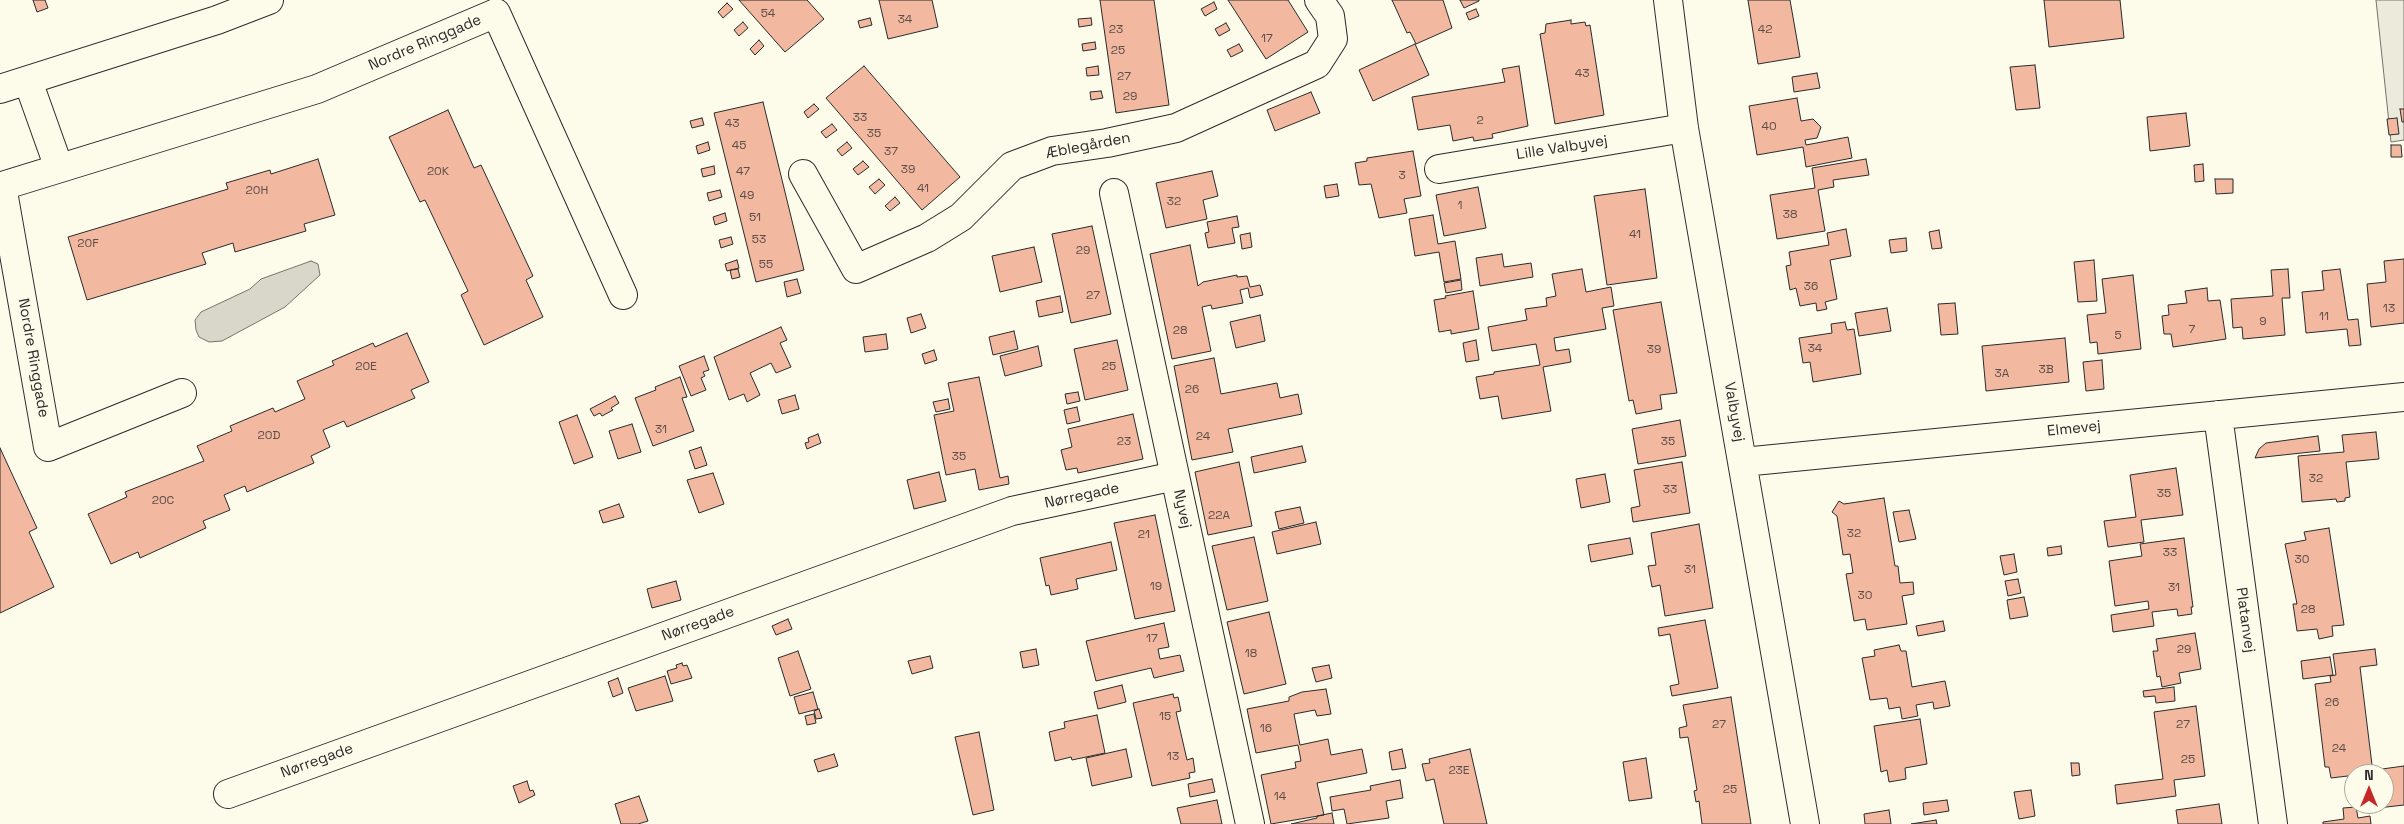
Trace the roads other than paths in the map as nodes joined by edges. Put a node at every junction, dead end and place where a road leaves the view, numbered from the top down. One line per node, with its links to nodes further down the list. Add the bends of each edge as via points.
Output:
1 (269, 0): 4 (street)
2 (1319, 0): 9 (street, Æblegården, via 1330,16 1333,39 1317,64 1176,128 1052,151 1012,166 961,217 928,238 856,269)
3 (1668, 0): 6 (street, Valbyvej)
4 (28, 81): 5 (street); 7 (street)
5 (0, 89)
6 (1684, 128): 8 (street, Lille Valbyvej); 15 (street, Valbyvej)
7 (59, 168): 11 (street, Nordre Ringgade, via 317,89 496,13); 12 (street, Nordre Ringgade, via 2,186 48,447)
8 (1439, 169)
9 (803, 174)
10 (1114, 193): 16 (street, Nyvej)
11 (623, 295)
12 (182, 393)
13 (2404, 397): 14 (street, Elmevej)
14 (2218, 415): 15 (street, Elmevej); 20 (street, Platanvej)
15 (1743, 462): 19 (street, Valbyvej)
16 (1175, 476): 17 (street, Nørregade, via 1012,511); 18 (street, Nyvej)
17 (228, 794)
18 (1250, 824)
19 (1804, 824)
20 (2272, 824)

